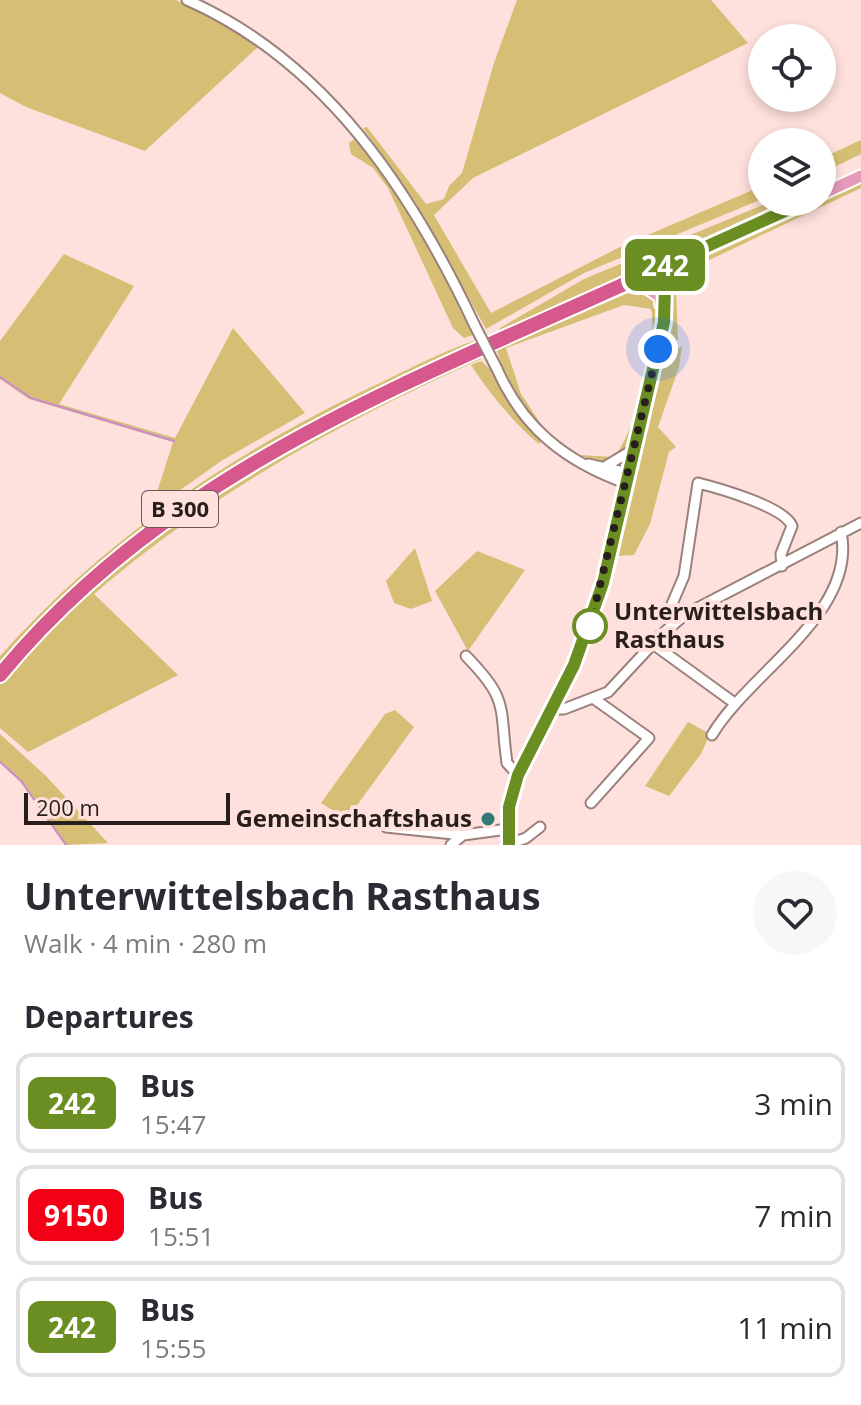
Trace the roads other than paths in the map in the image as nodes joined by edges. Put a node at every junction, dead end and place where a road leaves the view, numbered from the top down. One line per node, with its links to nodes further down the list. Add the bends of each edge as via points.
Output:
1 (187, 0): 10 (street, bridge, via 275,54 355,128 412,206 507,392 530,424)
2 (861, 176): 3 (main road)
3 (836, 188)
4 (774, 216): 5 (main road, B 300)
5 (657, 269): 6 (highway, B 300); 7 (main road); 8 (main road, via 665,285)
6 (623, 285): 7 (main road, via 647,288); 19 (highway, B 300, via 326,421 229,475 110,563)
7 (660, 297): 8 (main road)
8 (664, 322): 9 (main road)
9 (634, 449): 11 (street); 12 (main road)
10 (576, 461): 11 (street); 12 (street)
11 (605, 466): 12 (street)
12 (627, 478): 22 (main road, via 590,626)
13 (861, 523): 14 (street)
14 (841, 532): 15 (street); 21 (street, via 841,569 821,611 806,633)
15 (782, 566): 16 (street); 16 (street, via 781,554 791,532 786,517 698,483 684,576 669,611)
16 (671, 626): 17 (street)
17 (653, 644): 20 (street, via 608,692); 21 (street)
18 (466, 656): 24 (street, via 500,697 507,763)
19 (0, 675)
20 (593, 698): 22 (street); 25 (street, via 649,738)
21 (733, 702): 23 (street)
22 (552, 709): 24 (main road)
23 (712, 735)
24 (518, 775): 28 (main road)
25 (591, 803)
26 (386, 827): 29 (street)
27 (540, 827): 30 (street)
28 (508, 829): 29 (street); 30 (main road)
29 (463, 835): 31 (street)
30 (509, 844)
31 (451, 845)

